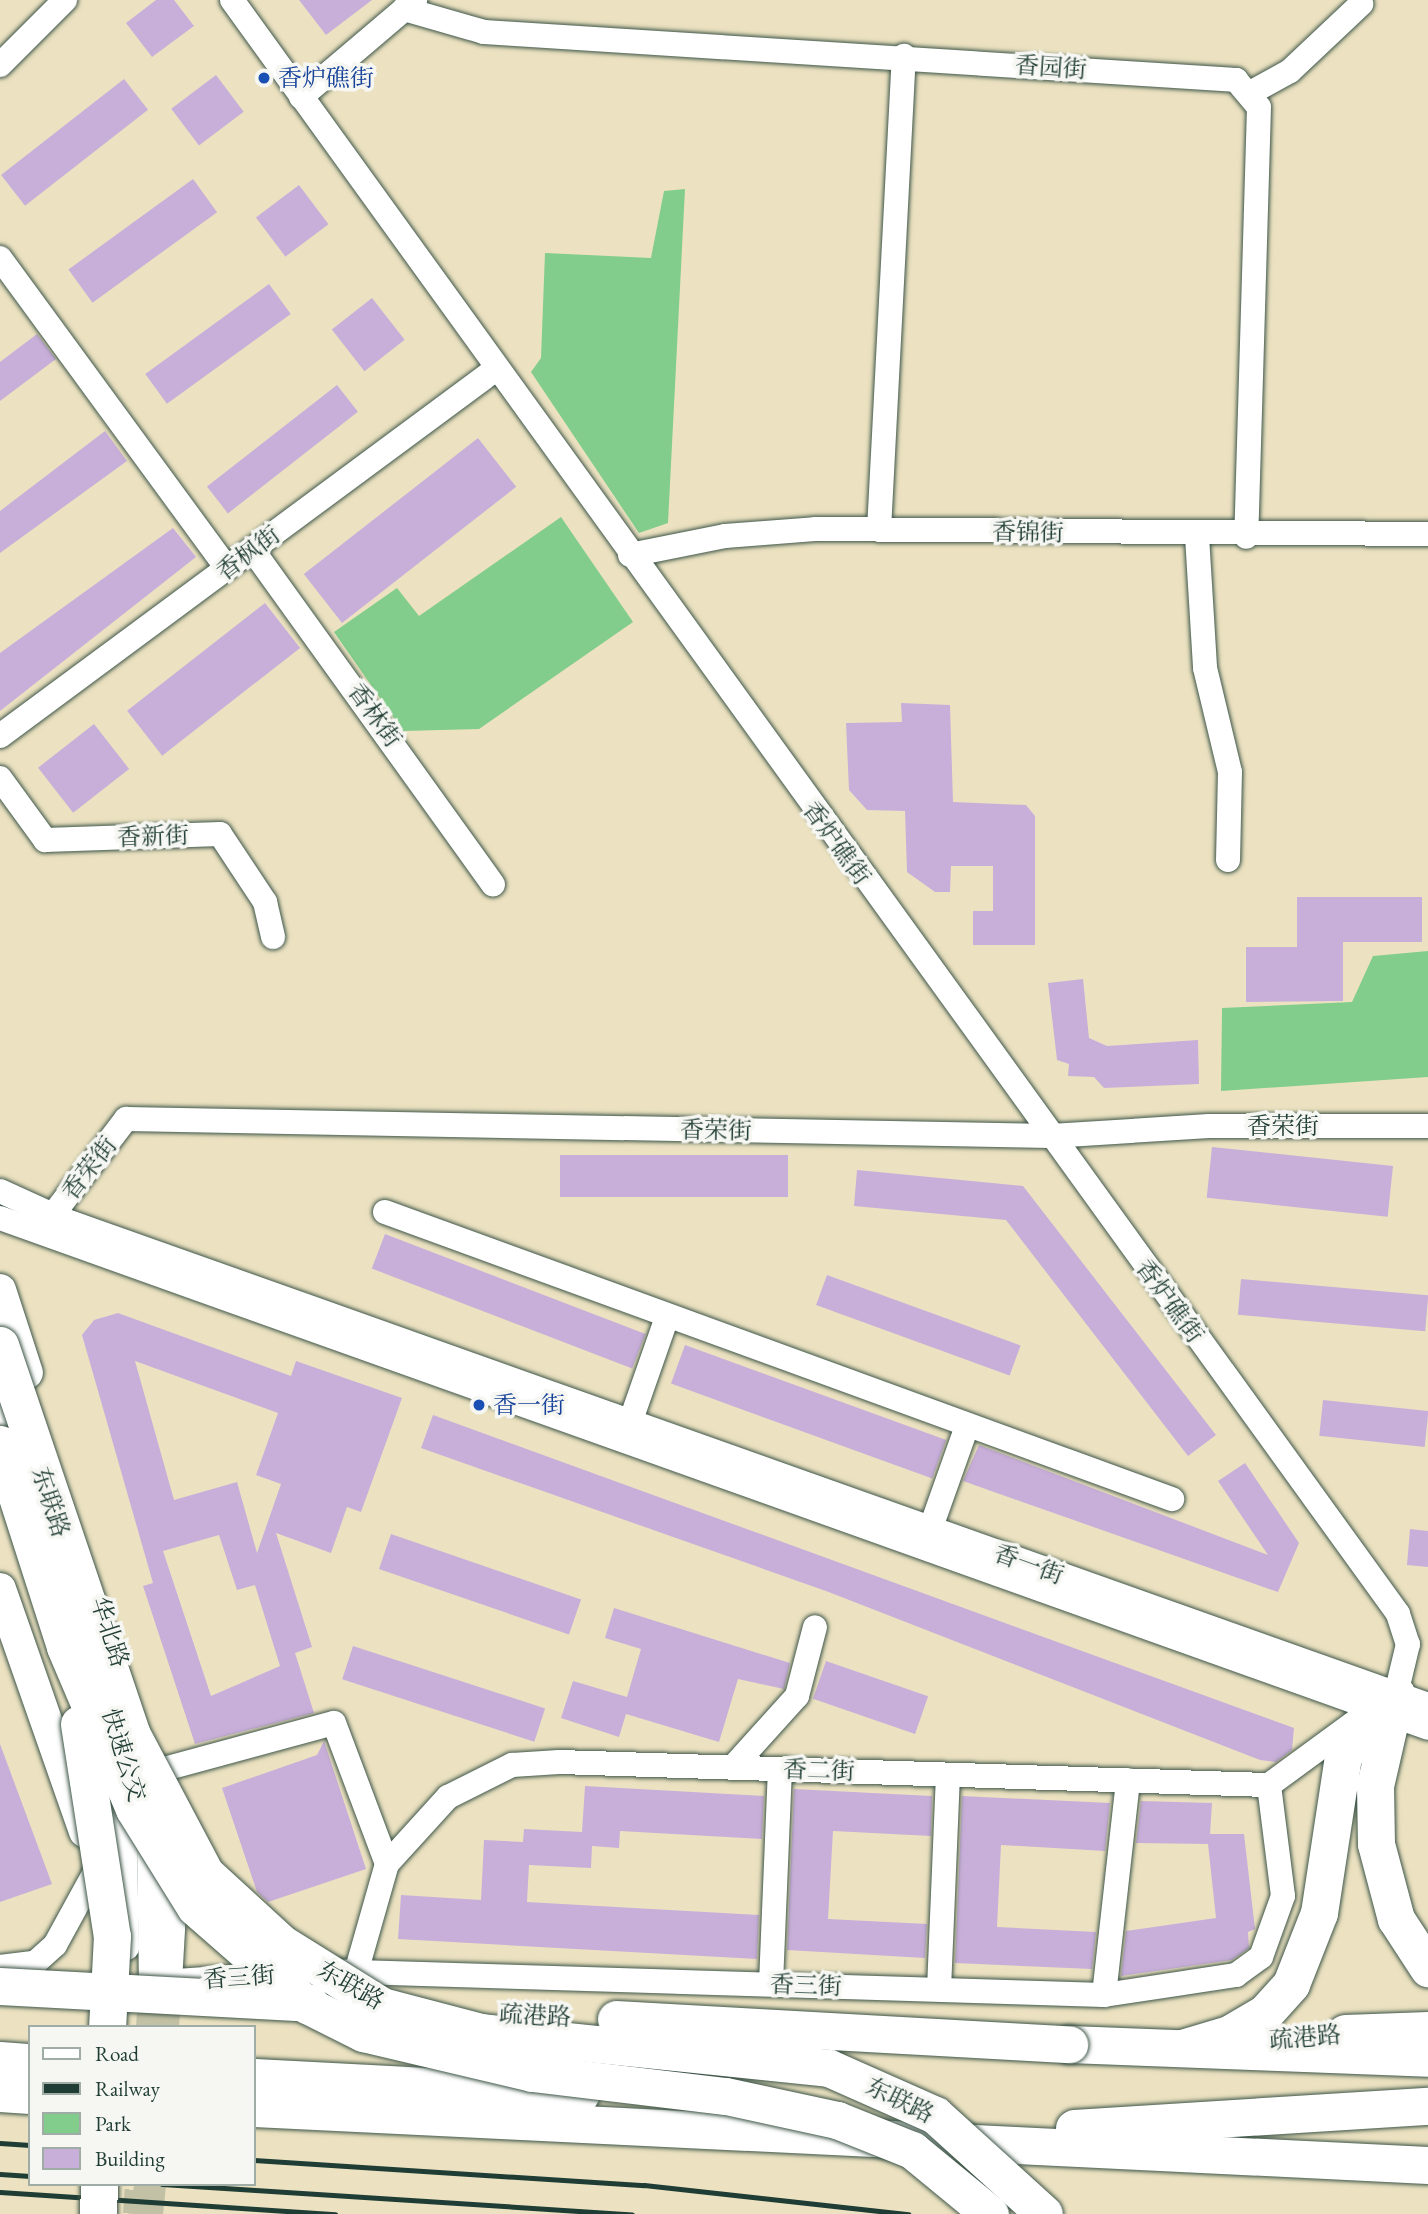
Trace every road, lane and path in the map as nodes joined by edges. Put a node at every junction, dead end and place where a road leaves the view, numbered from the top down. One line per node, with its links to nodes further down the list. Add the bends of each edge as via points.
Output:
1 (65, 0): 6 (street)
2 (232, 0): 8 (street, 香炉礁街)
3 (1361, 4): 7 (street, via 1290,71)
4 (410, 5): 5 (street, 香园街, via 484,32); 8 (street)
5 (904, 56): 7 (street, 香园街, via 1236,80); 11 (street)
6 (0, 65)
7 (1252, 92): 14 (street, via 1259,107)
8 (301, 97): 10 (street, 香炉礁街)
9 (0, 258): 17 (street)
10 (496, 369): 15 (street, 香枫街); 16 (street, 香炉礁街)
11 (878, 530): 13 (street, 香锦街); 16 (street, 香锦街, via 724,536)
12 (1428, 534): 14 (street, 香锦街)
13 (1197, 536): 14 (street, 香锦街); 20 (street, via 1205,668 1230,772)
14 (1246, 537)
15 (252, 550): 17 (street, 香枫街); 21 (street, 香林街)
16 (631, 555): 24 (street, 香炉礁街)
17 (227, 568): 18 (street, 香枫街)
18 (0, 736)
19 (0, 778): 22 (street, 香新街, via 45,840 220,834 265,902)
20 (1228, 860)
21 (493, 884)
22 (273, 937)
23 (1428, 1126): 24 (street, 香荣街, via 1209,1126)
24 (1051, 1136): 27 (street, 香荣街, via 126,1119); 42 (street, 香炉礁街, via 1398,1614 1408,1644)
25 (0, 1191): 27 (street, 香一街)
26 (385, 1212): 30 (street)
27 (52, 1216): 35 (street, 香一街)
28 (0, 1218): 35 (street, 香一街)
29 (0, 1290): 46 (main road, 华北路)
30 (667, 1317): 34 (street); 35 (street)
31 (0, 1345): 81 (highway, 东联路, bridge, via 131,1733 205,1873 281,1943 382,2006 481,2032 829,2068 935,2115)
32 (0, 1376): 56 (street, 快速公交, via 137,1792 154,1865)
33 (0, 1415): 57 (street, 快速公交, via 118,1798 128,1900)
34 (967, 1426): 37 (street); 38 (street)
35 (627, 1431): 38 (street, 香一街)
36 (0, 1444): 41 (highway, 东联路, bridge)
37 (1172, 1499)
38 (927, 1538): 42 (street, 香一街)
39 (0, 1589): 51 (main road)
40 (815, 1627): 44 (street, via 797,1696)
41 (65, 1647): 62 (highway, bridge, via 111,1936); 71 (highway, 东联路, bridge, via 102,1745 195,1907 307,2005 363,2033 532,2073)
42 (1396, 1705): 43 (street, 香一街); 49 (street); 53 (highway, via 1375,1786 1376,1844 1396,1919); 64 (highway, via 1343,1758 1319,1913 1291,1984 1265,2013 1229,2034)
43 (1428, 1728)
44 (732, 1768): 45 (street, 香二街); 50 (street, 香二街, via 512,1765 448,1797)
45 (780, 1769): 47 (street, 香二街); 58 (street)
46 (157, 1771): 50 (street, via 334,1723); 56 (main road, 华北路, via 174,1856)
47 (948, 1774): 48 (street, 香二街); 60 (street)
48 (1128, 1780): 49 (street, 香二街); 61 (street)
49 (1269, 1785): 61 (street, 香三街, via 1283,1896 1261,1957 1236,1975)
50 (387, 1864): 54 (street, 香二街)
51 (95, 1872): 52 (street, via 55,1945 35,1963); 55 (main road)
52 (0, 1967)
53 (1428, 1968)
54 (357, 1969): 56 (street, 香三街); 58 (street, 香三街)
55 (95, 1971)
56 (159, 1982)
57 (125, 1983)
58 (771, 1983): 60 (street, 香三街)
59 (0, 1986): 64 (highway, 疏港路, bridge)
60 (939, 1989): 61 (street, 香三街)
61 (1104, 1995)
62 (107, 2025)
63 (1428, 2029): 64 (highway, 疏港路)
64 (1182, 2048): 65 (highway)
65 (1428, 2058)
66 (0, 2060): 67 (highway)
67 (28, 2062)
68 (256, 2077): 71 (highway, bridge)
69 (0, 2093): 70 (highway)
70 (28, 2095)
71 (766, 2105): 80 (highway, 东联路, bridge, via 837,2120 912,2150)
72 (1428, 2106): 74 (highway)
73 (256, 2108): 74 (highway)
74 (859, 2141): 76 (highway)
75 (1428, 2149): 76 (highway)
76 (1293, 2157): 77 (highway)
77 (1428, 2165)
78 (99, 2186): 79 (highway, bridge)
79 (98, 2214)
80 (990, 2214)
81 (1044, 2214)

